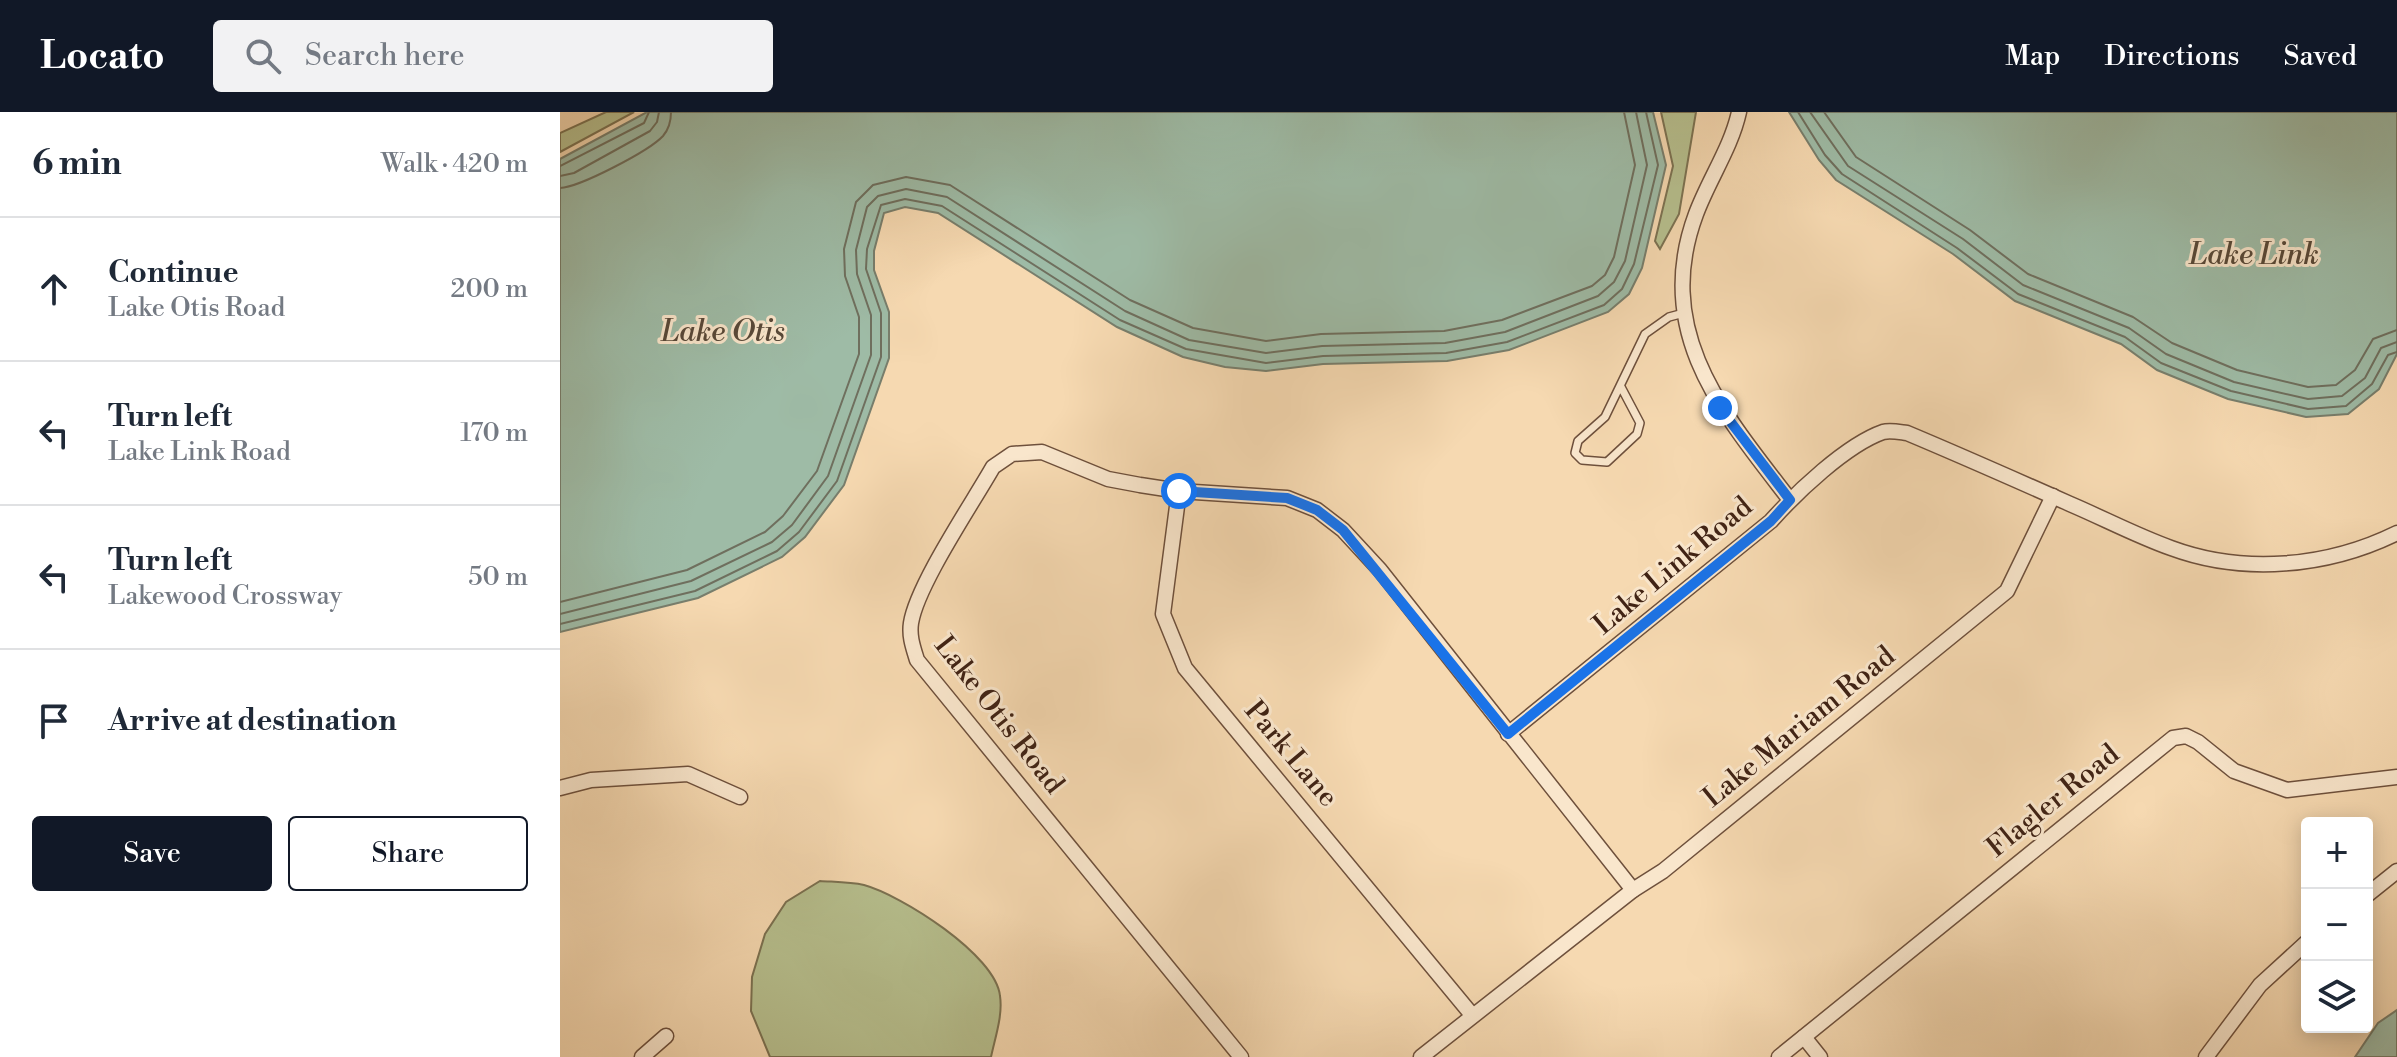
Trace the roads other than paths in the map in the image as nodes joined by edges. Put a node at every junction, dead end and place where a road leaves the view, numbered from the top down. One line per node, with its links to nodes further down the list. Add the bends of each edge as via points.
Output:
1 (1739, 112): 2 (street, via 1695,216)
2 (1684, 313): 3 (lane, via 1645,334); 6 (street, via 1698,365 1720,408)
3 (1621, 387): 3 (lane, via 1605,417 1578,441 1575,453 1582,460 1607,462 1637,434 1640,423)
4 (1179, 491): 8 (street, Lake Otis Road, via 1287,498 1317,510 1343,530); 16 (street, Park Lane, via 1163,614 1185,668); 20 (street, Lake Otis Road, via 1108,479 1042,452 1012,454 993,467 923,590 911,621 911,641 917,660)
5 (2053, 496): 6 (street, Lake Link Road, via 1916,437 1886,431 1862,442); 7 (street, via 2172,549 2225,561 2266,565 2321,560); 13 (street, Lake Mariam Road, via 2007,591)
6 (1790, 500): 8 (street, Lake Link Road)
7 (2397, 533)
8 (1508, 734): 13 (street, Lake Otis Road)
9 (2397, 777): 18 (street, Flagler Road, via 2287,790 2234,771 2186,736 2173,738)
10 (560, 788): 11 (street, via 591,780 688,774)
11 (740, 797)
12 (2397, 871): 14 (street)
13 (1633, 890): 16 (street, Lake Mariam Road)
14 (2373, 890)
15 (2301, 947): 24 (street, via 2260,985)
16 (1472, 1015): 21 (street, Lake Mariam Road)
17 (666, 1036): 19 (street)
18 (1804, 1037): 22 (street, Flagler Road); 23 (street)
19 (642, 1057)
20 (1241, 1057)
21 (1421, 1057)
22 (1779, 1057)
23 (1820, 1057)
24 (2206, 1057)

